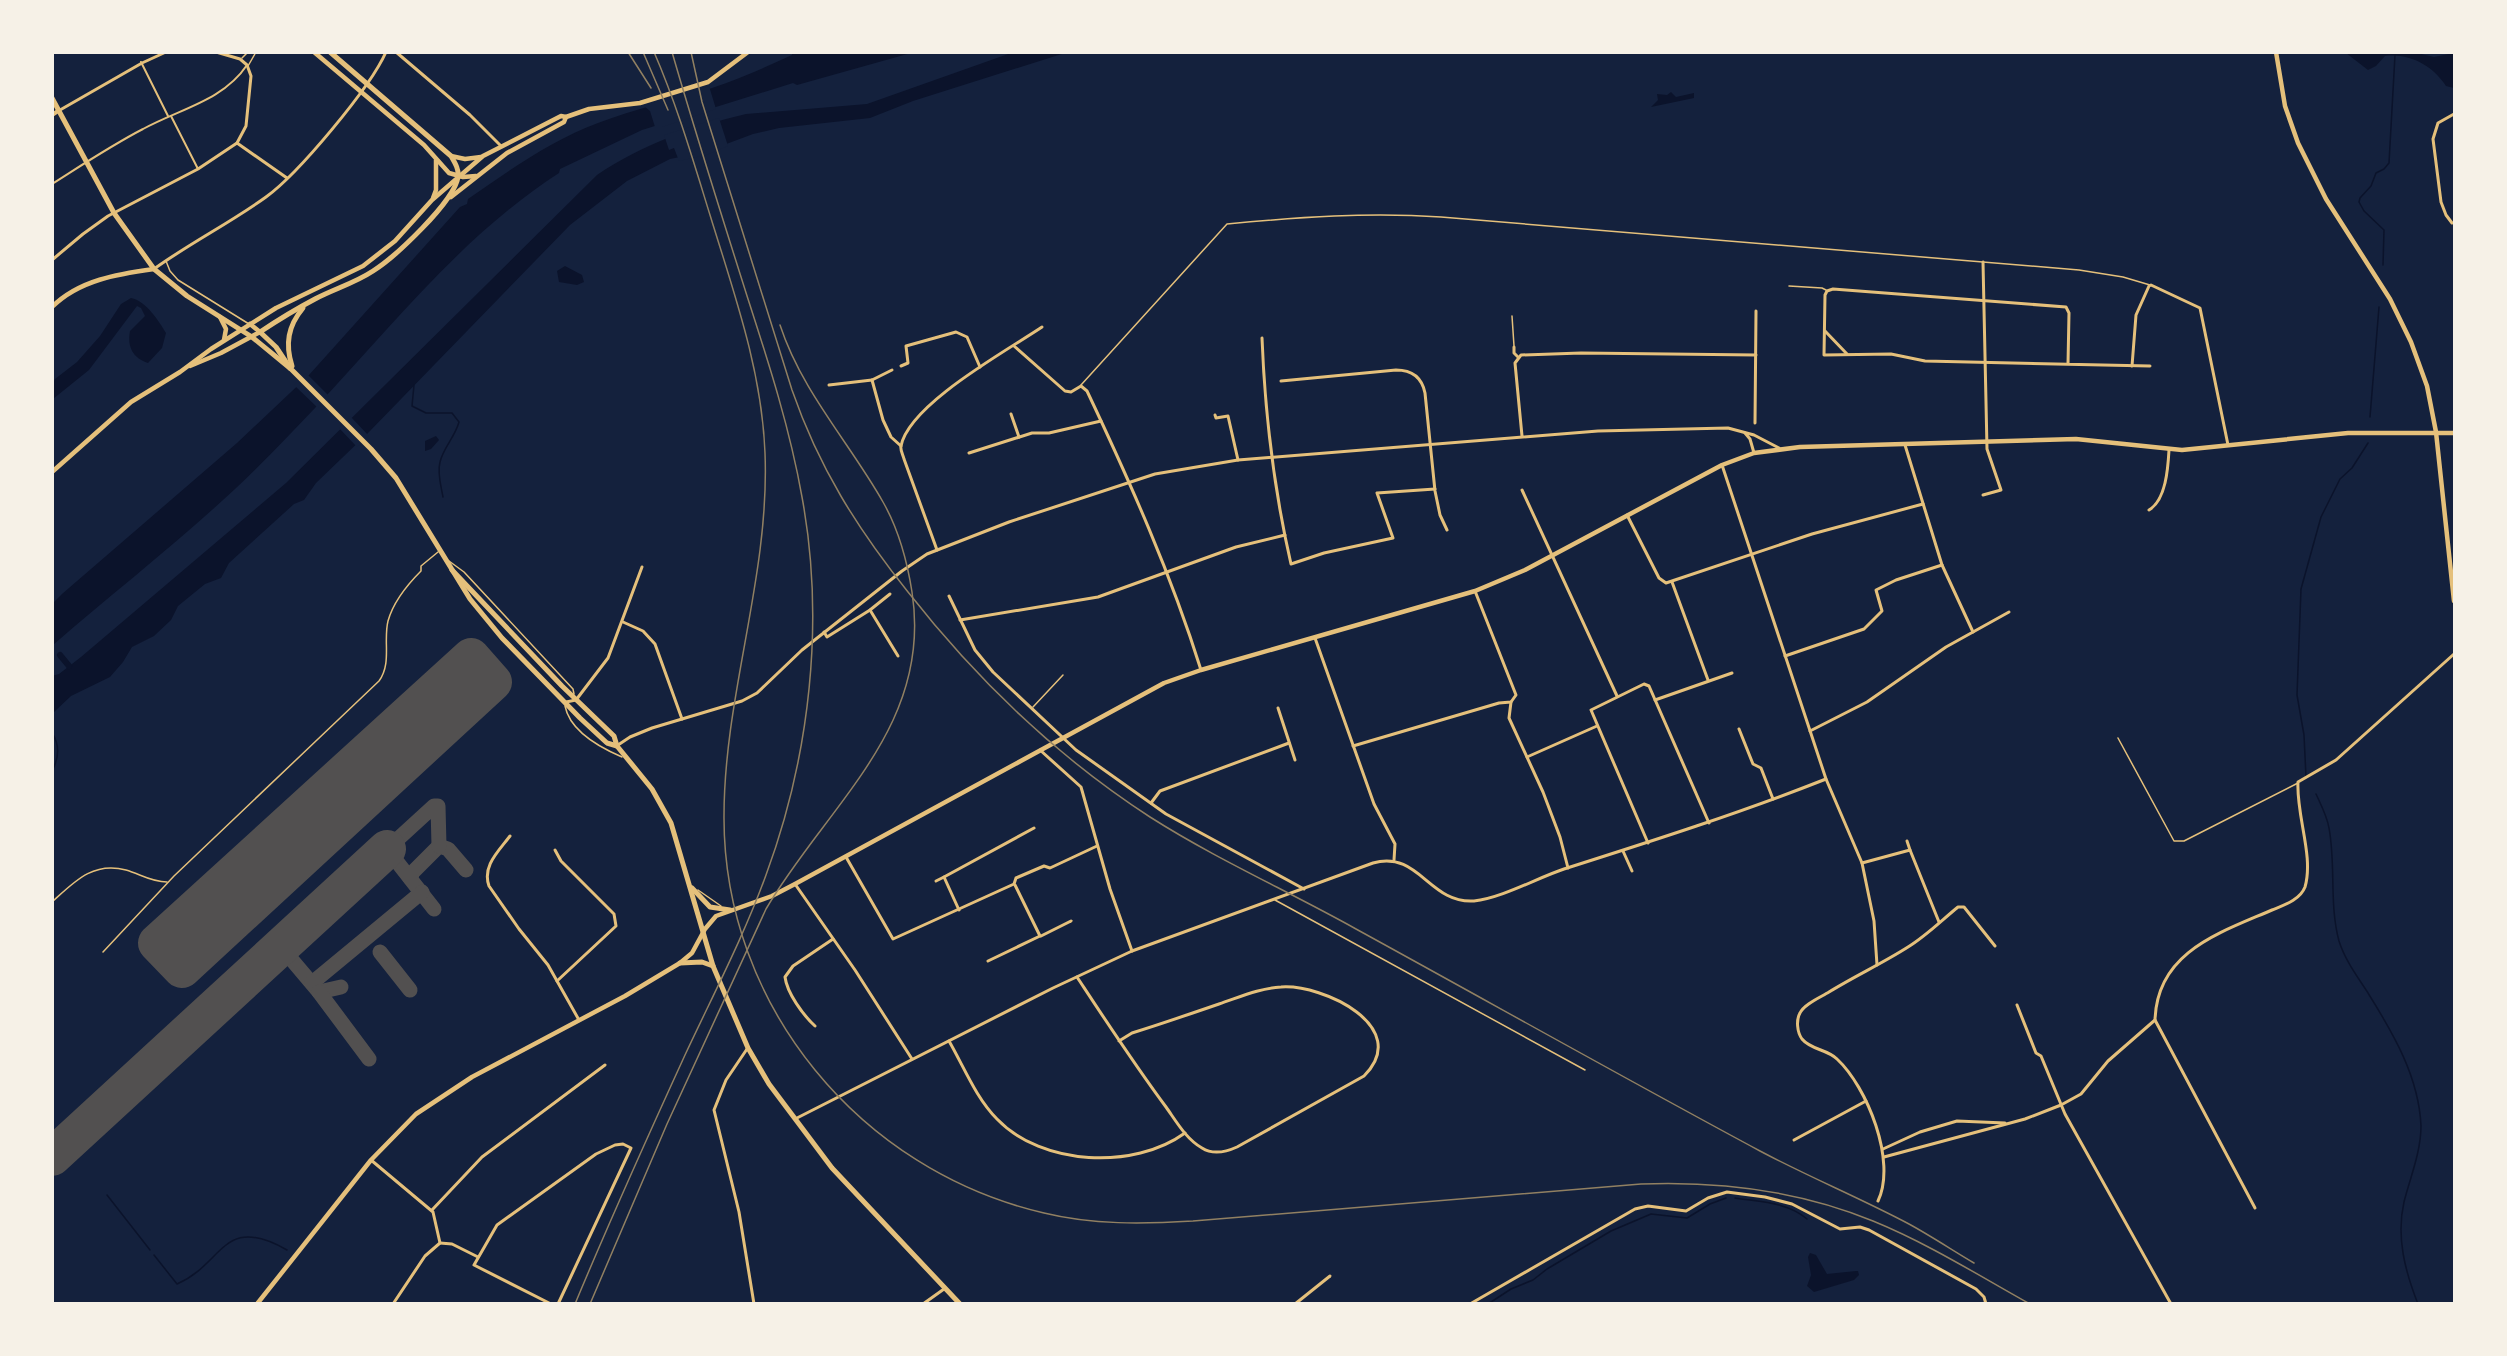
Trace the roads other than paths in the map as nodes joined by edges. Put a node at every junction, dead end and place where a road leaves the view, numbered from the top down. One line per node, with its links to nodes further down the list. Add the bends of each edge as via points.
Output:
1 (166, 52): 12 (street)
2 (216, 52): 11 (street)
3 (248, 52): 11 (lane)
4 (256, 52): 13 (lane)
5 (314, 52): 15 (main road)
6 (330, 52): 14 (main road)
7 (386, 52): 14 (street)
8 (396, 52): 22 (street)
9 (748, 52): 20 (main road, via 708,81 640,103 589,109)
10 (2276, 52): 80 (main road, via 2285,106 2298,143 2326,199 2402,322 2427,386)
11 (240, 59): 13 (street)
12 (141, 62): 17 (street); 19 (street)
13 (248, 66): 19 (street, via 219,92); 21 (street, via 252,83 249,108)
14 (366, 84): 15 (street); 23 (main road)
15 (361, 91): 25 (main road); 30 (street)
16 (52, 98): 17 (main road)
17 (55, 113): 26 (main road)
18 (2454, 114): 35 (street, via 2438,123 2433,139 2443,208)
19 (170, 116): 26 (street); 27 (street)
20 (566, 117): 22 (main road); 29 (main road, via 564,122 507,153)
21 (237, 143): 27 (street); 30 (street)
22 (501, 146): 24 (main road)
23 (451, 156): 24 (main road); 28 (main road)
24 (483, 156): 28 (main road)
25 (436, 160): 28 (main road); 33 (main road)
26 (86, 163): 31 (street); 34 (main road)
27 (198, 170): 34 (street)
28 (458, 176): 29 (main road); 32 (main road); 33 (main road)
29 (476, 176): 32 (main road)
30 (287, 178): 37 (street, via 268,195)
31 (52, 184)
32 (451, 197): 44 (main road, via 384,264)
33 (432, 200): 49 (main road, via 395,241 363,266)
34 (114, 213): 36 (street); 39 (main road)
35 (2452, 223)
36 (52, 260)
37 (166, 260): 39 (street); 49 (lane, via 178,280)
38 (1983, 262): 40 (lane, via 2104,273); 43 (street); 74 (lane, via 1396,214 1317,215 1227,224)
39 (154, 269): 45 (main road, via 87,283); 47 (main road)
40 (2151, 285): 66 (street, via 2136,315); 87 (street, via 2200,308)
41 (1788, 286): 42 (lane)
42 (1827, 291): 43 (street); 53 (street)
43 (1984, 300): 63 (street); 64 (street, via 2068,308)
44 (308, 303): 52 (main road); 62 (main road, via 290,329)
45 (52, 307)
46 (1756, 312): 59 (street)
47 (218, 315): 51 (main road); 56 (main road, via 225,329)
48 (1512, 316): 58 (lane)
49 (250, 324): 51 (main road); 52 (main road)
50 (1042, 327): 57 (street)
51 (242, 329): 54 (main road); 56 (main road)
52 (260, 332): 54 (main road); 62 (main road)
53 (1825, 332): 60 (street); 60 (street, via 1824,355)
54 (252, 337): 62 (main road); 68 (main road)
55 (1262, 338): 93 (street)
56 (224, 340): 68 (main road)
57 (1014, 346): 69 (street); 74 (street, via 1065,391)
58 (1514, 347): 61 (street)
59 (1756, 355): 61 (street, via 1560,353); 78 (street)
60 (1848, 355): 63 (street, via 1892,354 1925,361)
61 (1518, 357): 82 (street, via 1515,363)
62 (287, 362): 107 (main road, via 396,478)
63 (1986, 362): 64 (street); 84 (street)
64 (2068, 364): 66 (street)
65 (901, 366): 69 (street, via 908,363 906,346 956,332 967,336)
66 (2133, 366): 67 (street)
67 (2150, 366)
68 (187, 367): 96 (main road, via 121,409)
69 (980, 367): 88 (street, via 928,406)
70 (892, 370): 71 (street)
71 (872, 380): 73 (street); 88 (street, via 883,420 891,437)
72 (1281, 381): 85 (street, via 1392,370 1411,373 1423,387)
73 (829, 385)
74 (1081, 386): 77 (street)
75 (1011, 414): 83 (street)
76 (1215, 416): 94 (street, via 1228,416)
77 (1101, 421): 83 (street); 97 (street)
78 (1755, 423)
79 (1744, 432): 82 (street, via 1705,428); 89 (street); 92 (street)
80 (2436, 432): 81 (main road); 87 (main road, via 2377,432); 119 (main road)
81 (2454, 433)
82 (1521, 436): 85 (street)
83 (1019, 437): 91 (street)
84 (1986, 442): 86 (main road); 90 (main road, via 2090,439); 100 (street, via 2001,490)
85 (1430, 444): 93 (street); 98 (street)
86 (1905, 445): 89 (main road); 101 (street)
87 (2228, 445): 90 (main road)
88 (901, 446): 106 (street)
89 (1780, 448): 92 (main road)
90 (2169, 450): 102 (street, via 2161,492)
91 (969, 453)
92 (1754, 453): 95 (main road)
93 (1272, 458): 94 (street); 105 (street)
94 (1238, 460): 97 (street)
95 (1722, 465): 103 (main road); 108 (street)
96 (52, 472)
97 (1128, 482): 106 (street); 114 (street)
98 (1435, 489): 104 (street); 105 (street, via 1377,493 1393,538 1291,564)
99 (1522, 490): 109 (street)
100 (1983, 495)
101 (1923, 504): 108 (street); 111 (street)
102 (2149, 510)
103 (1627, 515): 109 (main road); 115 (street, via 1659,578)
104 (1447, 530)
105 (1285, 535): 114 (street, via 1236,547)
106 (937, 550): 124 (street, via 908,567)
107 (439, 551): 110 (main road); 174 (lane, via 421,566 392,612 387,623 385,669 379,681)
108 (1752, 554): 115 (street); 129 (street)
109 (1550, 556): 116 (main road); 134 (street)
110 (444, 559): 113 (main road); 135 (lane, via 456,564 538,651 573,689)
111 (1942, 565): 125 (street); 129 (street, via 1876,590 1882,611 1864,629)
112 (642, 567): 123 (street)
113 (452, 570): 135 (main road); 138 (main road, via 495,630)
114 (1166, 572): 122 (street, via 1090,598); 130 (street)
115 (1672, 582): 133 (street)
116 (1475, 591): 126 (main road); 137 (street, via 1516,695)
117 (890, 594): 120 (street)
118 (949, 596): 122 (street)
119 (2454, 601)
120 (870, 610): 124 (street, via 827,637); 128 (street)
121 (2009, 612): 125 (street)
122 (960, 620): 139 (street, via 975,650)
123 (623, 622): 135 (street, via 608,658); 141 (street, via 643,631 656,644)
124 (824, 632): 141 (street, via 757,693)
125 (1973, 632): 144 (street, via 1867,702)
126 (1315, 638): 130 (main road); 149 (street)
127 (2454, 654): 155 (street, via 2336,760)
128 (898, 656)
129 (1785, 656): 144 (street)
130 (1201, 670): 145 (main road, via 1164,683)
131 (1732, 673): 133 (street)
132 (1063, 675): 139 (lane)
133 (1708, 680): 136 (street)
134 (1617, 696): 136 (street, via 1645,684); 142 (street, via 1591,709)
135 (576, 700): 138 (street); 148 (main road, via 614,736)
136 (1655, 700): 158 (street)
137 (1511, 702): 149 (street); 151 (street, via 1509,718)
138 (564, 703): 148 (main road, via 607,743); 152 (lane, via 574,724 601,747)
139 (1031, 708): 145 (street)
140 (1278, 708): 147 (street)
141 (682, 719): 148 (street, via 630,737)
142 (1597, 726): 151 (street); 162 (street)
143 (1739, 729): 156 (street)
144 (1810, 731): 154 (street)
145 (1063, 738): 150 (main road); 157 (street)
146 (2118, 738): 155 (lane, via 2174,842 2213,827)
147 (1289, 743): 153 (street); 157 (street, via 1160,791)
148 (617, 746): 152 (main road)
149 (1353, 746): 168 (street, via 1374,804 1395,844)
150 (1040, 750): 163 (street, via 1081,788); 167 (main road)
151 (1527, 758): 170 (street, via 1556,824)
152 (628, 759): 177 (main road, via 664,808 675,832)
153 (1296, 760)
154 (1826, 779): 156 (street); 169 (street)
155 (2298, 782): 199 (street, via 2306,854 2302,892 2288,903 2213,936 2178,961 2162,982)
156 (1773, 799): 158 (street)
157 (1151, 802): 178 (street, via 1192,829)
158 (1709, 823): 162 (street)
159 (1034, 828): 172 (street)
160 (510, 836): 196 (street, via 489,865 489,886)
161 (1907, 841): 165 (street)
162 (1648, 843): 166 (street)
163 (1097, 846): 176 (street, via 1050,868 1044,866 1016,878); 189 (street)
164 (555, 850): 196 (street, via 617,922)
165 (1910, 850): 169 (street); 184 (street)
166 (1623, 851): 170 (street); 171 (street)
167 (846, 856): 175 (main road); 182 (street, via 893,939)
168 (1394, 860): 170 (street, via 1409,866 1444,894 1470,901); 178 (street, via 1373,863)
169 (1862, 863): 193 (street, via 1874,921)
170 (1568, 868)
171 (1632, 871)
172 (944, 877): 173 (street); 182 (street)
173 (936, 881)
174 (168, 882): 180 (lane, via 125,870 102,870 74,881); 190 (lane)
175 (795, 884): 181 (main road); 187 (street)
176 (1014, 884): 182 (street); 186 (street)
177 (689, 885): 181 (main road, via 710,907); 185 (main road)
178 (1304, 889): 179 (street)
179 (1275, 900): 189 (street); 206 (lane)
180 (52, 902)
181 (730, 910): 185 (main road, via 714,918)
182 (959, 910)
183 (1071, 921): 186 (street)
184 (1939, 922): 188 (street, via 1958,907 1964,907); 193 (street, via 1910,946)
185 (703, 935): 192 (main road, via 691,955); 194 (main road)
186 (1040, 936): 191 (street)
187 (833, 938): 200 (street, via 793,966 785,977 798,1005); 204 (street)
188 (1995, 946)
189 (1132, 951): 195 (street)
190 (103, 952)
191 (988, 961)
192 (680, 963): 194 (main road, via 702,962); 198 (main road)
193 (1877, 965): 207 (street, via 1801,1010 1797,1026 1803,1040 1835,1056)
194 (712, 966): 203 (main road)
195 (1077, 976): 201 (street); 202 (street)
196 (557, 981): 198 (street)
197 (2017, 1005): 208 (street)
198 (579, 1020): 215 (main road, via 440,1097 401,1127)
199 (2155, 1020): 208 (street, via 2108,1061 2081,1094); 217 (street)
200 (815, 1026)
201 (949, 1041): 204 (street); 211 (street, via 993,1114 1035,1144 1079,1156 1117,1158 1153,1151)
202 (1119, 1041): 211 (street); 211 (street, via 1132,1033 1247,995 1284,987 1331,997 1373,1029 1377,1052 1364,1076 1243,1144 1212,1152 1202,1149)
203 (748, 1048): 209 (main road); 227 (street, via 726,1080 714,1110 739,1212)
204 (912, 1059): 209 (street)
205 (605, 1065): 218 (street, via 482,1157)
206 (1585, 1070)
207 (1866, 1101): 212 (street); 213 (street)
208 (2061, 1105): 210 (street); 233 (street)
209 (794, 1120): 222 (main road, via 832,1168)
210 (2010, 1123): 213 (street, via 1957,1121); 214 (street)
211 (1185, 1133)
212 (1794, 1140)
213 (1883, 1149): 214 (street)
214 (1884, 1157): 216 (street)
215 (371, 1160): 218 (street); 223 (main road)
216 (1878, 1201)
217 (2255, 1208)
218 (432, 1210): 219 (street)
219 (440, 1244): 220 (street, via 452,1244); 224 (street, via 425,1256)
220 (478, 1257): 225 (street, via 474,1265); 226 (street, via 497,1226 596,1154 615,1144 626,1145 631,1148)
221 (1330, 1276): 230 (street)
222 (946, 1288): 228 (street); 229 (main road)
223 (257, 1304)
224 (393, 1304)
225 (551, 1304)
226 (558, 1304)
227 (754, 1304)
228 (923, 1304)
229 (960, 1304)
230 (1295, 1304)
231 (1470, 1304): 232 (street, via 1641,1207 1686,1211 1727,1192 1792,1204 1834,1226 1860,1227 1876,1233 1976,1289)
232 (1986, 1304)
233 (2171, 1304)

